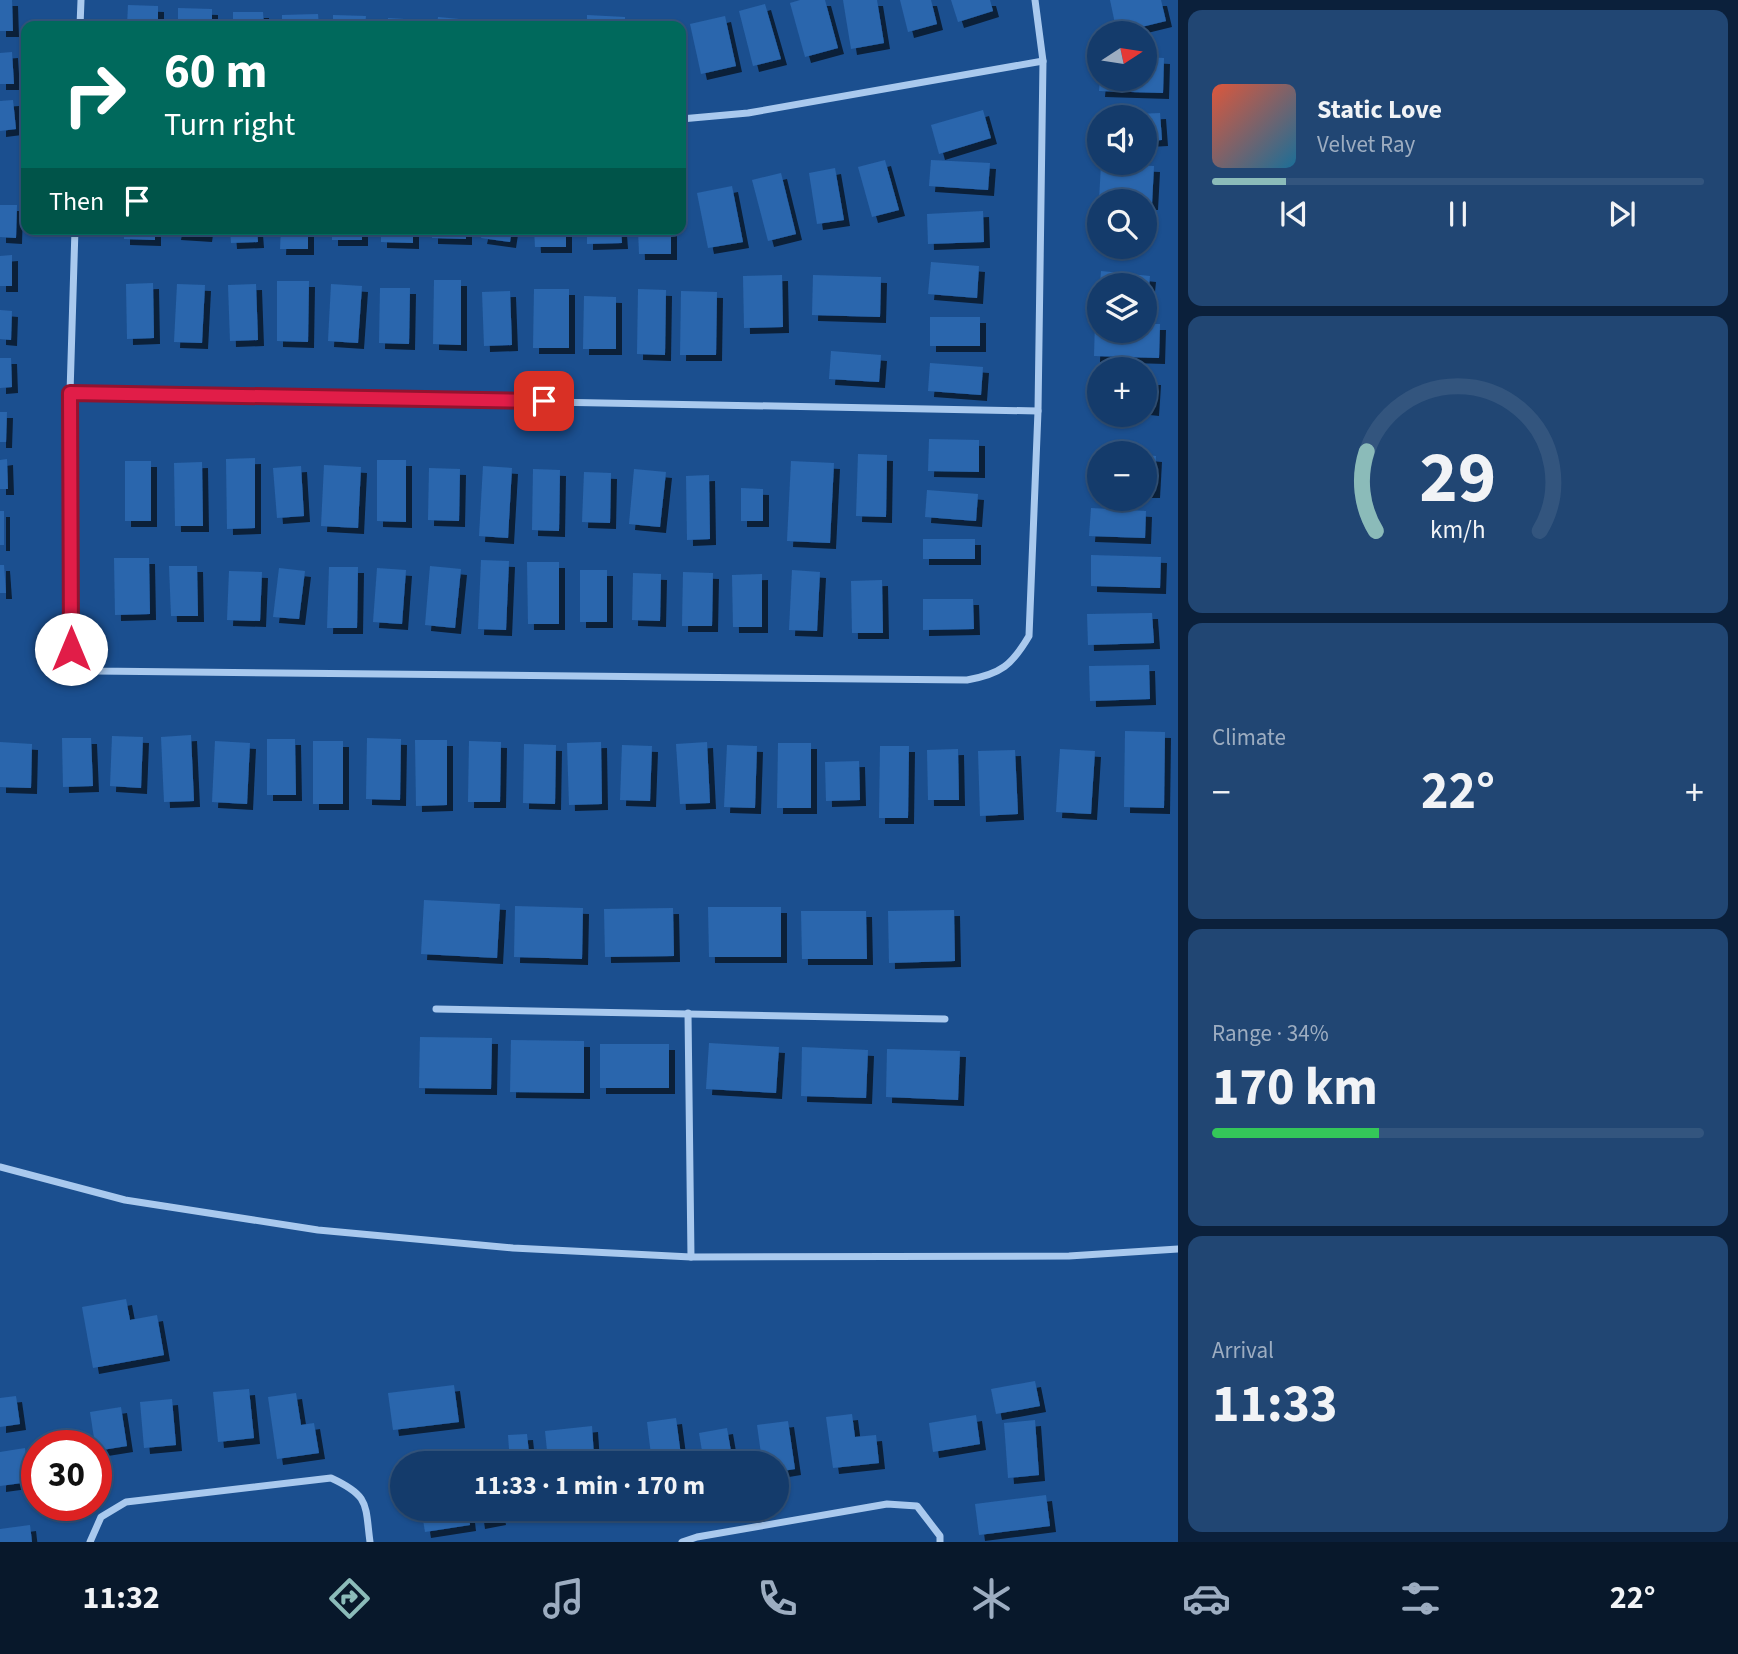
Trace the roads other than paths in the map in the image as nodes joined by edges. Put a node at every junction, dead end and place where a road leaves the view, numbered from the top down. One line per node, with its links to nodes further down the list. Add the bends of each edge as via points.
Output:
1 (81, 0): 3 (street)
2 (1035, 0): 4 (street)
3 (80, 21)
4 (1042, 61): 5 (street, via 748,113); 8 (street)
5 (686, 119)
6 (75, 235): 7 (street)
7 (70, 393): 8 (street); 8 (street, via 71,649 79,663 95,671 709,679 988,677 1015,659 1029,636)
8 (1038, 411)
9 (436, 1009): 10 (street)
10 (688, 1013): 11 (street); 14 (street)
11 (945, 1018)
12 (0, 1167): 14 (street, via 125,1200 318,1230 513,1248)
13 (1178, 1249): 14 (street, via 1069,1256)
14 (691, 1257)
15 (90, 1542): 16 (street, via 101,1517 126,1502 331,1478 349,1486 364,1501)
16 (370, 1542)
17 (682, 1542): 18 (street, via 887,1504 917,1506)
18 (940, 1542)

